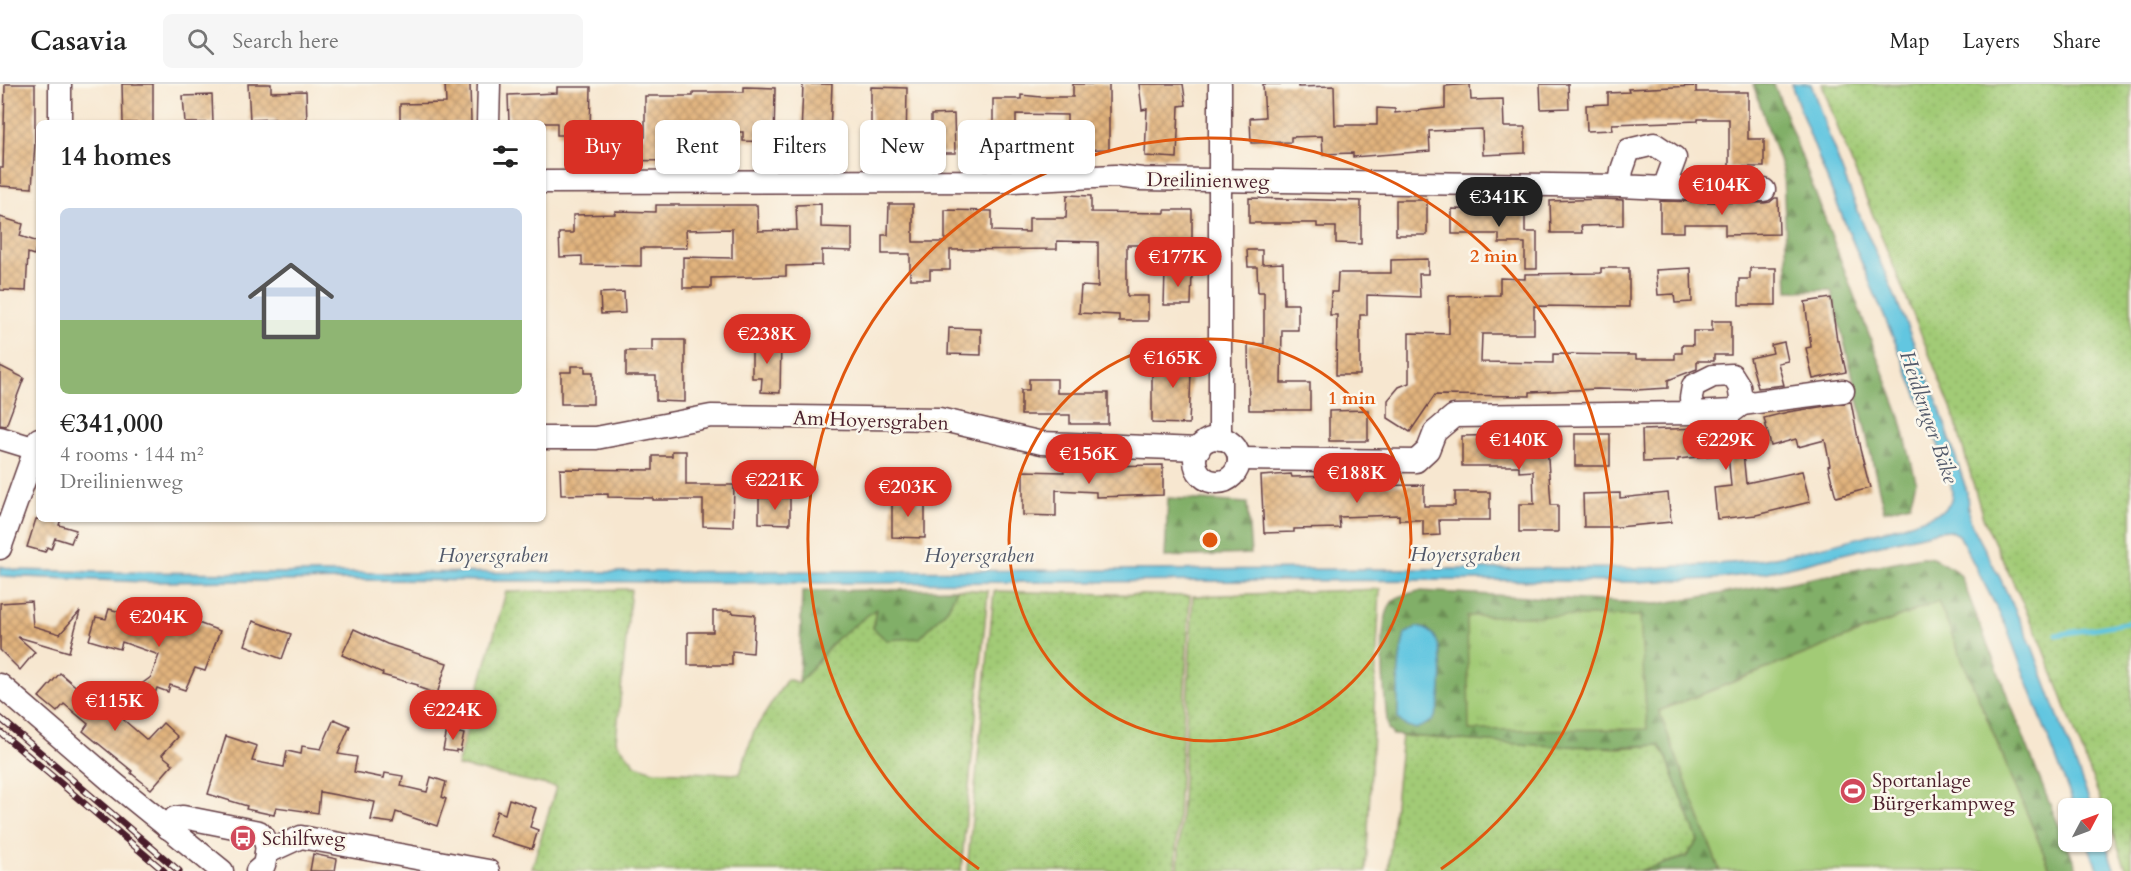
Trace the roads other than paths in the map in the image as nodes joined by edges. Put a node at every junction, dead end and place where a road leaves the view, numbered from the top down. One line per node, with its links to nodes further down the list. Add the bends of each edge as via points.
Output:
1 (60, 84): 4 (street)
2 (489, 84): 5 (street)
3 (1220, 84): 6 (street)
4 (60, 120)
5 (488, 120)
6 (1221, 179): 7 (street, Dreilinienweg, via 1115,176 1012,181); 8 (street, Dreilinienweg); 16 (street)
7 (546, 183)
8 (1620, 186): 9 (street, Dreilinienweg); 9 (street, via 1629,150 1653,144 1675,158)
9 (1664, 188): 10 (street, Dreilinienweg)
10 (1764, 190)
11 (1843, 391): 12 (street)
12 (1742, 404): 13 (street, via 1733,411); 13 (street, via 1739,386 1732,375 1713,376 1694,386)
13 (1692, 413): 20 (street, via 1454,416 1435,432 1428,450 1416,461)
14 (0, 438): 17 (street)
15 (546, 438): 19 (street, Am Hoyersgraben, via 596,438 711,416 939,419 1042,443)
16 (1220, 439): 19 (street, via 1209,440); 20 (street, via 1232,443)
17 (36, 444)
18 (36, 447): 21 (street)
19 (1198, 449): 20 (street, via 1197,467 1211,481 1231,477 1238,469)
20 (1239, 459)
21 (0, 548)
22 (0, 685): 23 (street)
23 (168, 828): 24 (street, via 175,818 183,817 259,832 265,840); 25 (street)
24 (261, 862): 26 (street, via 301,837)
25 (222, 871)
26 (488, 871)

